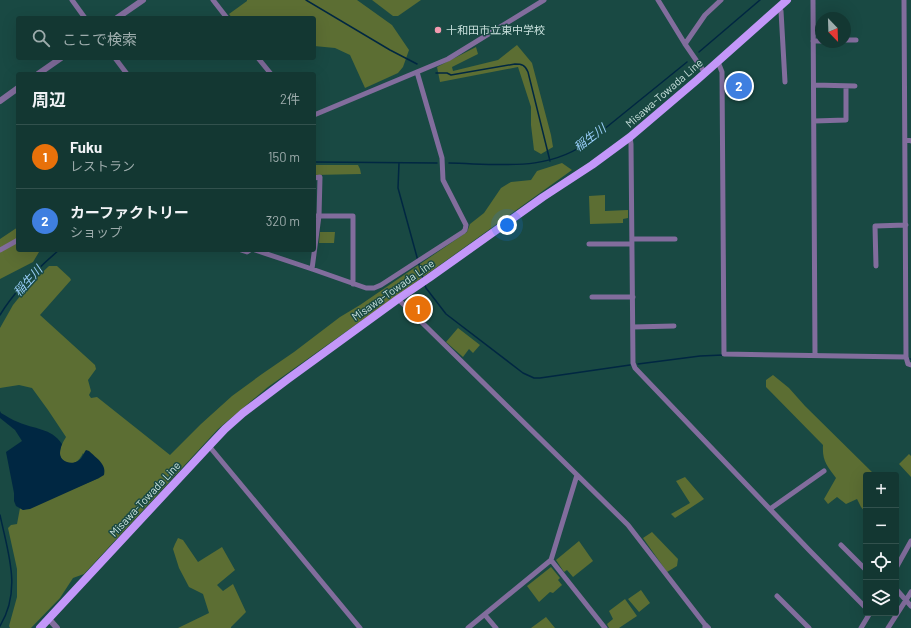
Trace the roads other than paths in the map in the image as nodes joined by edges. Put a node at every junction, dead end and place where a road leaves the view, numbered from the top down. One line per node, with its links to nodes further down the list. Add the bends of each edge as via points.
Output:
1 (72, 0): 11 (street)
2 (143, 0): 12 (street)
3 (213, 0): 13 (street)
4 (544, 0): 25 (street, via 448,59)
5 (658, 0): 17 (street)
6 (722, 0): 17 (street, via 705,16)
7 (787, 0): 10 (main road, Misawa-Towada Line)
8 (813, 0): 16 (street)
9 (904, 0): 36 (street)
10 (778, 8): 21 (main road, Misawa-Towada Line); 27 (street, via 781,11)
11 (84, 16)
12 (120, 16)
13 (225, 16)
14 (851, 40): 15 (street)
15 (856, 40)
16 (813, 41): 28 (street)
17 (685, 44): 26 (street)
18 (58, 60): 22 (street)
19 (116, 60): 23 (street)
20 (260, 60): 24 (street)
21 (718, 62): 26 (main road, Misawa-Towada Line); 56 (street, via 722,72 724,354)
22 (41, 72)
23 (126, 72)
24 (269, 72)
25 (417, 72): 33 (street); 50 (street, via 442,158 443,180 466,225 465,230 381,285 366,288)
26 (705, 73): 35 (main road, Misawa-Towada Line)
27 (785, 82)
28 (814, 85): 29 (street); 34 (street)
29 (846, 86): 30 (street); 34 (street, via 846,120)
30 (855, 86)
31 (16, 89): 32 (street)
32 (0, 101)
33 (316, 114)
34 (814, 121): 56 (street)
35 (630, 137): 43 (street); 53 (main road, Misawa-Towada Line)
36 (905, 139): 37 (street); 40 (street)
37 (911, 141)
38 (316, 178): 39 (street, via 320,178)
39 (316, 216): 50 (street, via 353,216)
40 (906, 225): 48 (street, via 875,226); 57 (street)
41 (675, 239): 43 (street)
42 (16, 241): 45 (street)
43 (632, 241): 44 (street); 52 (street)
44 (589, 244)
45 (0, 250)
46 (261, 252): 49 (street)
47 (313, 252): 49 (street)
48 (876, 266)
49 (312, 268): 50 (street)
50 (352, 284)
51 (592, 297): 52 (street)
52 (633, 297): 55 (street)
53 (398, 299): 59 (main road, Misawa-Towada Line, via 262,399 225,429); 61 (street)
54 (674, 326): 55 (street)
55 (633, 327): 62 (street, via 635,368)
56 (815, 355): 57 (street)
57 (906, 357): 58 (street, via 908,364)
58 (911, 364)
59 (209, 446): 76 (main road, Misawa-Towada Line); 80 (street)
60 (824, 471): 62 (street)
61 (577, 475): 65 (street); 77 (street, via 628,525)
62 (770, 509): 72 (street)
63 (911, 541): 66 (street)
64 (841, 545): 67 (street)
65 (551, 560): 74 (street); 83 (street)
66 (899, 563)
67 (863, 567)
68 (899, 592): 71 (street)
69 (911, 592): 71 (street)
70 (777, 596): 84 (street)
71 (906, 600): 73 (street); 86 (street)
72 (863, 605)
73 (911, 606)
74 (485, 615): 81 (street); 82 (street)
75 (868, 616): 85 (street)
76 (49, 619): 78 (main road, Misawa-Towada Line); 79 (street)
77 (706, 627)
78 (40, 628)
79 (57, 628)
80 (360, 628)
81 (468, 628)
82 (496, 628)
83 (605, 628)
84 (809, 628)
85 (861, 628)
86 (888, 628)

